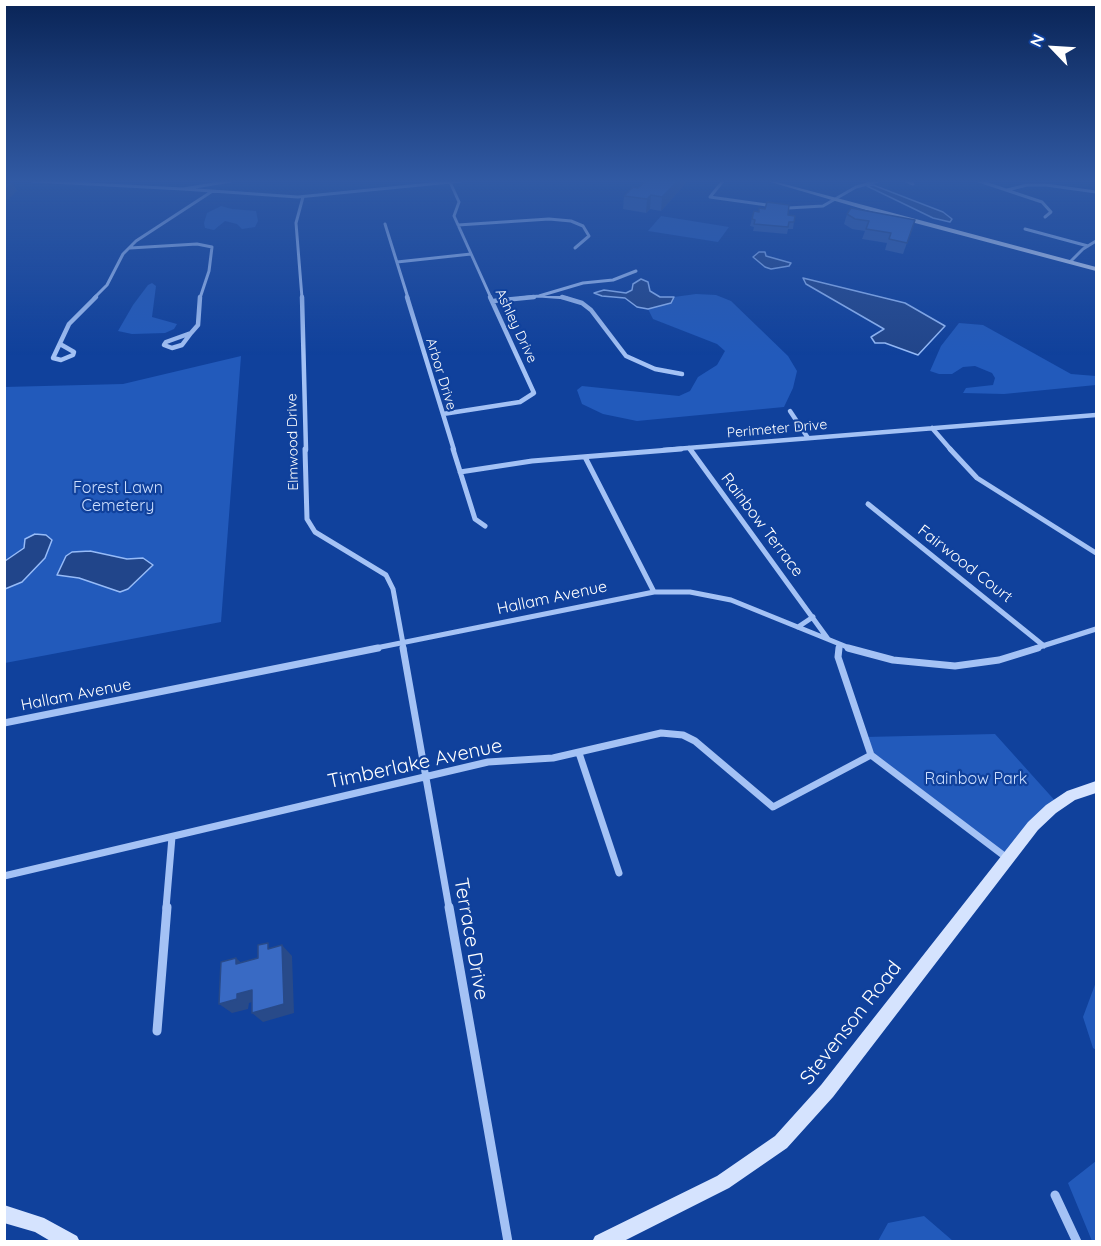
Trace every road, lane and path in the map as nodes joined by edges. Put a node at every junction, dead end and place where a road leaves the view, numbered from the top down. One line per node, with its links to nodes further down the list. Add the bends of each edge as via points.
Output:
1 (142, 239): 10 (street)
2 (297, 239): 40 (street, Elmwood Drive, via 307,519 315,532 386,575 393,589)
3 (390, 239): 13 (street, Arbor Drive)
4 (464, 239): 12 (street, Ashley Drive)
5 (585, 239): 11 (street)
6 (983, 239): 14 (main road)
7 (1063, 239): 9 (street)
8 (1096, 242): 9 (street)
9 (1088, 246): 14 (street)
10 (129, 248): 21 (street, via 197,244 212,248 200,296 199,321); 22 (street, via 107,285 69,324)
11 (575, 248)
12 (471, 254): 13 (street); 20 (street, Ashley Drive)
13 (397, 262): 25 (street, Arbor Drive)
14 (1070, 262): 15 (main road)
15 (1096, 269)
16 (636, 271): 17 (street)
17 (570, 288): 18 (street); 19 (street)
18 (539, 296): 19 (street); 20 (street)
19 (572, 299): 23 (street, via 591,310 626,356 655,369)
20 (493, 301): 25 (street, Ashley Drive, via 534,393 520,402)
21 (191, 333): 21 (street, via 166,342 164,345 182,345)
22 (60, 344): 22 (street, via 53,358 61,360 73,355)
23 (682, 374)
24 (790, 411): 28 (street)
25 (443, 414): 31 (street, Arbor Drive)
26 (1096, 415): 27 (street, Perimeter Drive)
27 (932, 428): 28 (street, Perimeter Drive); 34 (street, via 977,478)
28 (808, 438): 29 (street, Perimeter Drive)
29 (689, 448): 30 (street, Perimeter Drive); 36 (street, Rainbow Terrace)
30 (585, 457): 31 (street, Perimeter Drive); 35 (street)
31 (460, 472): 33 (street, Arbor Drive, via 475,519)
32 (868, 504): 42 (street, Fairwood Court)
33 (485, 526)
34 (1096, 553)
35 (654, 592): 37 (street, Hallam Avenue, via 717,596); 40 (street, Hallam Avenue)
36 (813, 617): 37 (street); 39 (street, Rainbow Terrace)
37 (798, 627): 39 (street, Hallam Avenue)
38 (1096, 629): 42 (street, Hallam Avenue)
39 (829, 640): 41 (street, Hallam Avenue)
40 (402, 642): 43 (street, Hallam Avenue); 46 (street, Terrace Drive)
41 (839, 644): 42 (street, Hallam Avenue, via 893,660 956,666 999,660); 45 (street, via 838,657)
42 (1044, 646)
43 (4, 723)
44 (579, 753): 45 (street, Timberlake Avenue, via 661,733 683,735 710,752 773,807); 46 (street, Timberlake Avenue, via 488,762); 50 (street)
45 (871, 755): 49 (street)
46 (426, 777): 48 (street, Timberlake Avenue); 57 (street, Terrace Drive)
47 (1096, 787): 49 (main road, Stevenson Road, via 1071,795 1051,809)
48 (172, 837): 51 (street, Timberlake Avenue); 52 (street)
49 (1007, 858): 58 (main road, Stevenson Road, via 827,1090 781,1142 723,1182)
50 (619, 873)
51 (4, 876)
52 (157, 1031)
53 (1055, 1195): 59 (street)
54 (4, 1214): 55 (main road)
55 (51, 1237): 56 (main road)
56 (71, 1242)
57 (508, 1242)
58 (601, 1242)
59 (1077, 1242)

